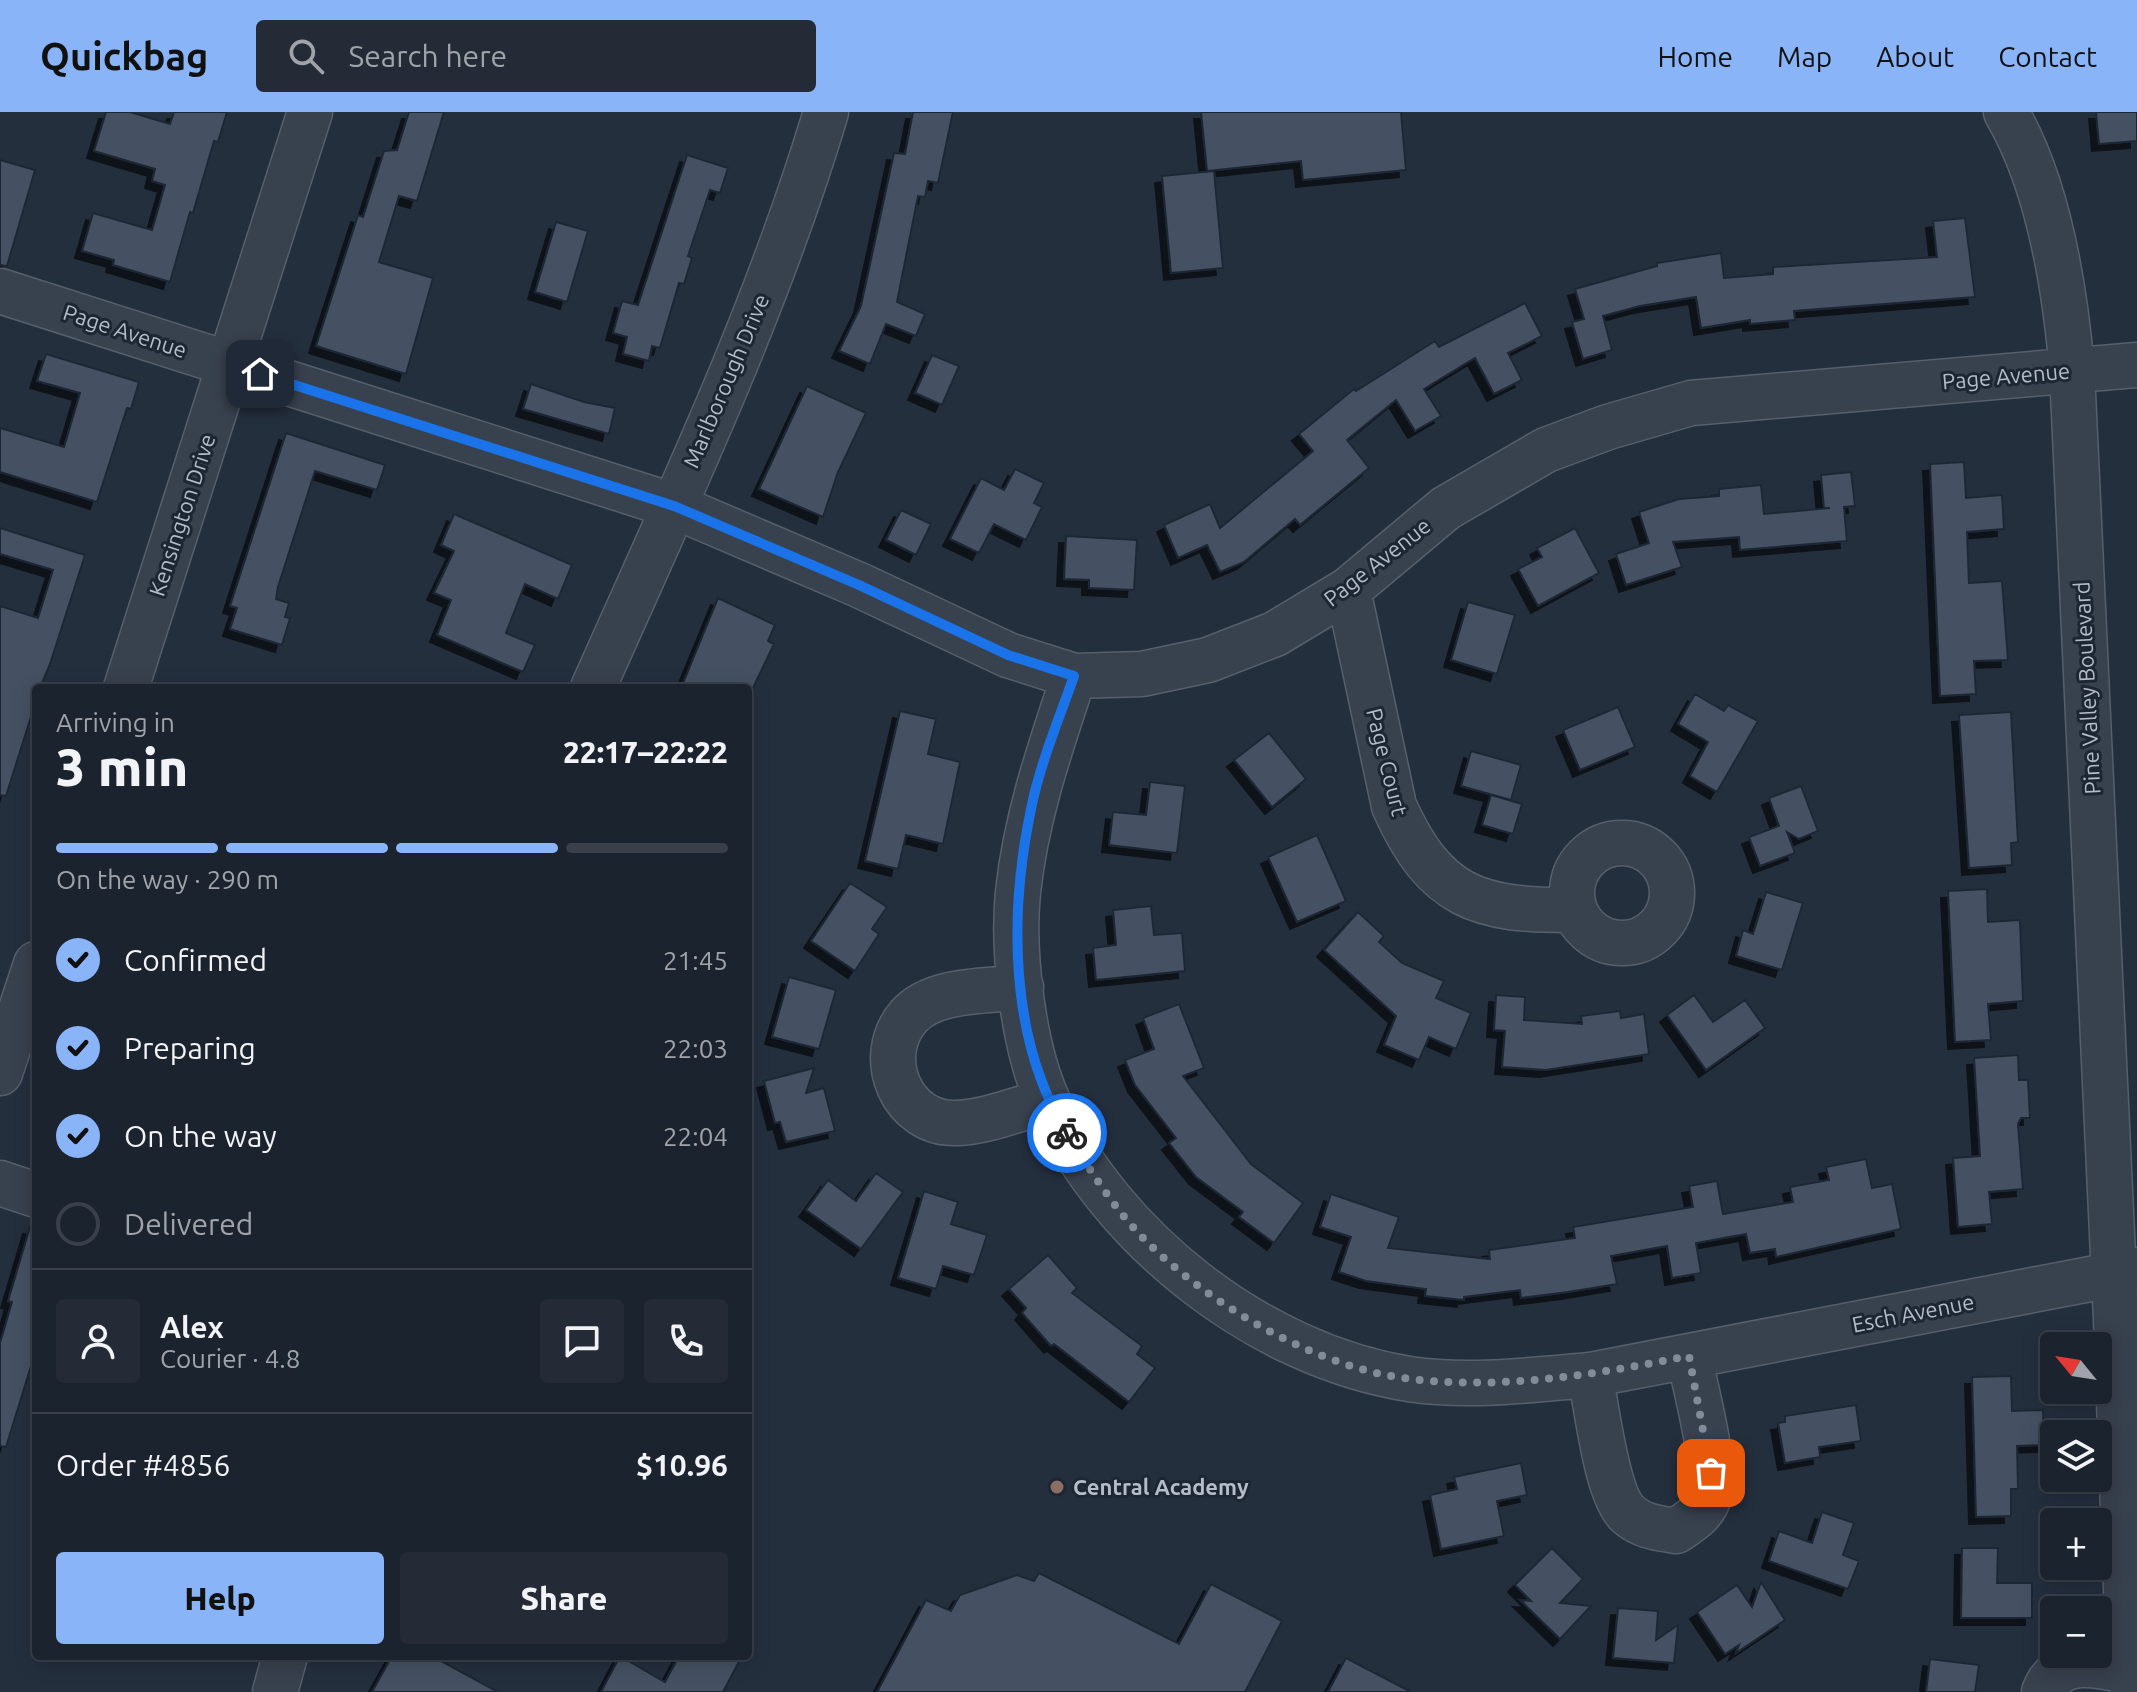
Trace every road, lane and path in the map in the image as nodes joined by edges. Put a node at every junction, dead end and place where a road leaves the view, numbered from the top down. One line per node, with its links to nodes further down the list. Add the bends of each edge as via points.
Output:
1 (310, 112): 5 (street, Kensington Drive)
2 (826, 112): 8 (street, Marlborough Drive, via 799,202)
3 (2006, 112): 7 (street, Pine Valley Boulevard, via 2021,136 2060,264)
4 (0, 291): 5 (street, Page Avenue)
5 (230, 365): 8 (street, Page Avenue); 11 (street, Kensington Drive)
6 (2137, 365): 7 (street, Page Avenue)
7 (2072, 371): 9 (street, Page Avenue, via 1691,403 1608,427 1546,450 1446,508); 20 (street, Pine Valley Boulevard)
8 (674, 506): 10 (street, Page Avenue, via 1008,655); 12 (street, Marlborough Drive)
9 (1348, 590): 10 (street, Page Avenue, via 1275,634 1208,660 1142,674); 13 (street, Page Court, via 1394,806 1407,836 1448,884 1483,904 1526,911)
10 (1074, 676): 15 (street, Esch Avenue, via 1031,807 1018,895)
11 (127, 684)
12 (595, 684)
13 (1574, 910)
14 (32, 976): 16 (street)
15 (1021, 987): 17 (street, Esch Avenue, via 1029,1047); 17 (street, via 937,998 909,1016 897,1042 892,1073 905,1101 926,1116 956,1124)
16 (0, 1073)
17 (1048, 1101): 22 (street, Esch Avenue, via 1090,1171 1146,1241 1226,1306 1311,1351 1411,1379 1504,1383)
18 (0, 1183): 19 (street)
19 (32, 1194)
20 (2126, 1272): 21 (street, Esch Avenue); 24 (street, Pine Valley Boulevard)
21 (1689, 1356): 22 (street, Esch Avenue); 22 (street, via 1711,1473 1710,1494 1698,1516 1676,1531 1649,1527 1627,1513 1615,1491)
22 (1590, 1375)
23 (284, 1660): 25 (street)
24 (2131, 1682): 26 (street, via 2090,1662 2065,1669)
25 (275, 1692)
26 (2044, 1692)

